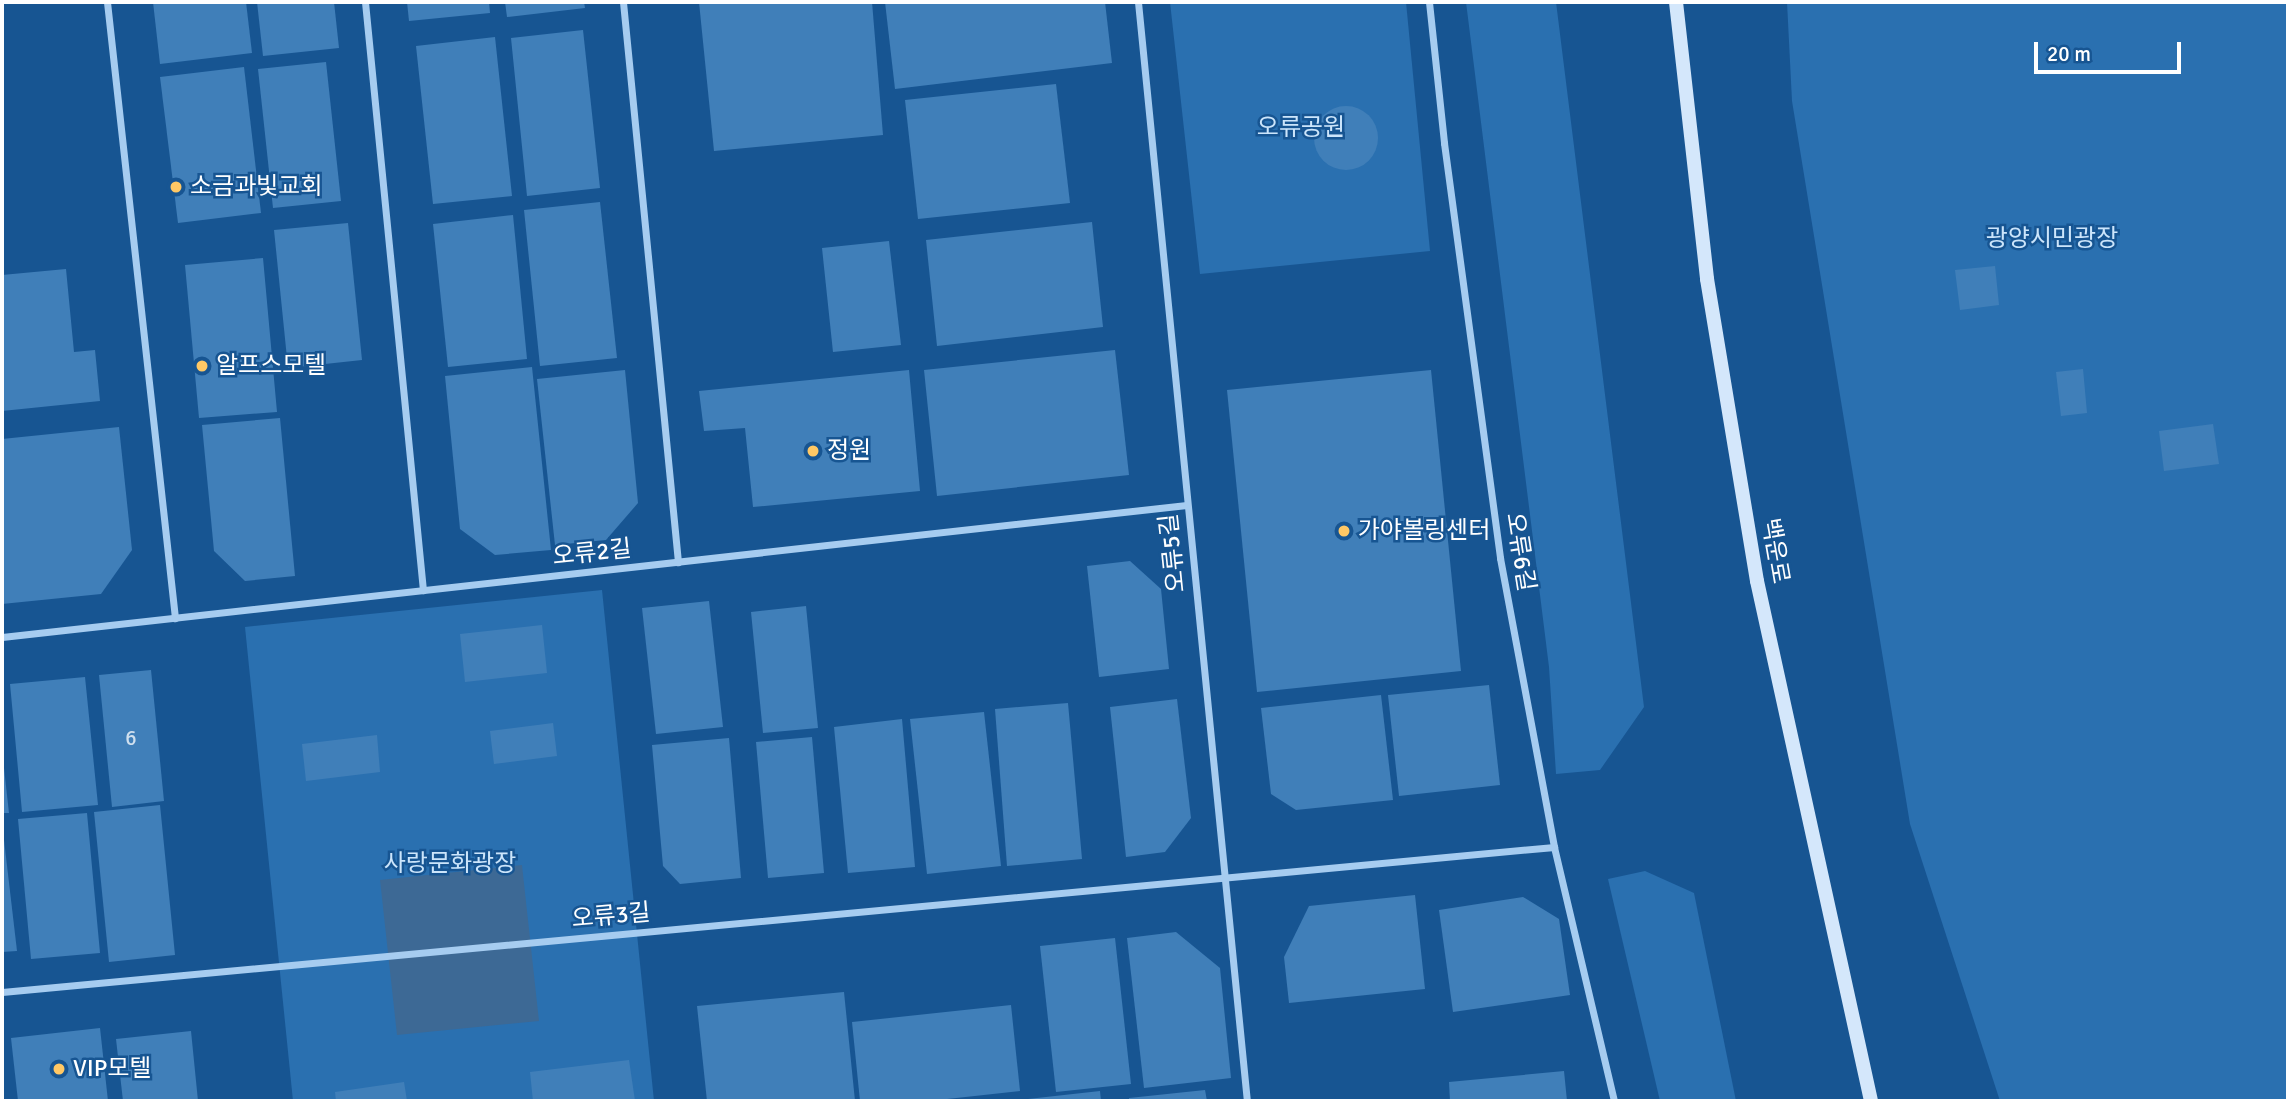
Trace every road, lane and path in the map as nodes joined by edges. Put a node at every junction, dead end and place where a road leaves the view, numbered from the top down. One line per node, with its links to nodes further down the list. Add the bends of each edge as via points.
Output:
1 (107, 2): 10 (street)
2 (365, 2): 9 (street)
3 (623, 2): 8 (street)
4 (1138, 2): 7 (street, 오류5길)
5 (1429, 2): 12 (street, 오류6길, via 1500,558)
6 (1676, 2): 17 (main road, 백운로, via 1707,279 1757,581)
7 (1187, 505): 8 (street, 오류2길); 13 (street, 오류5길)
8 (678, 562): 9 (street, 오류2길)
9 (423, 590): 10 (street, 오류2길)
10 (175, 618): 11 (street, 오류2길)
11 (2, 637)
12 (1555, 847): 13 (street, 오류3길); 16 (street, 오류6길)
13 (1225, 878): 14 (street, 오류3길); 15 (street, 오류5길)
14 (2, 992)
15 (1247, 1101)
16 (1614, 1101)
17 (1871, 1101)

